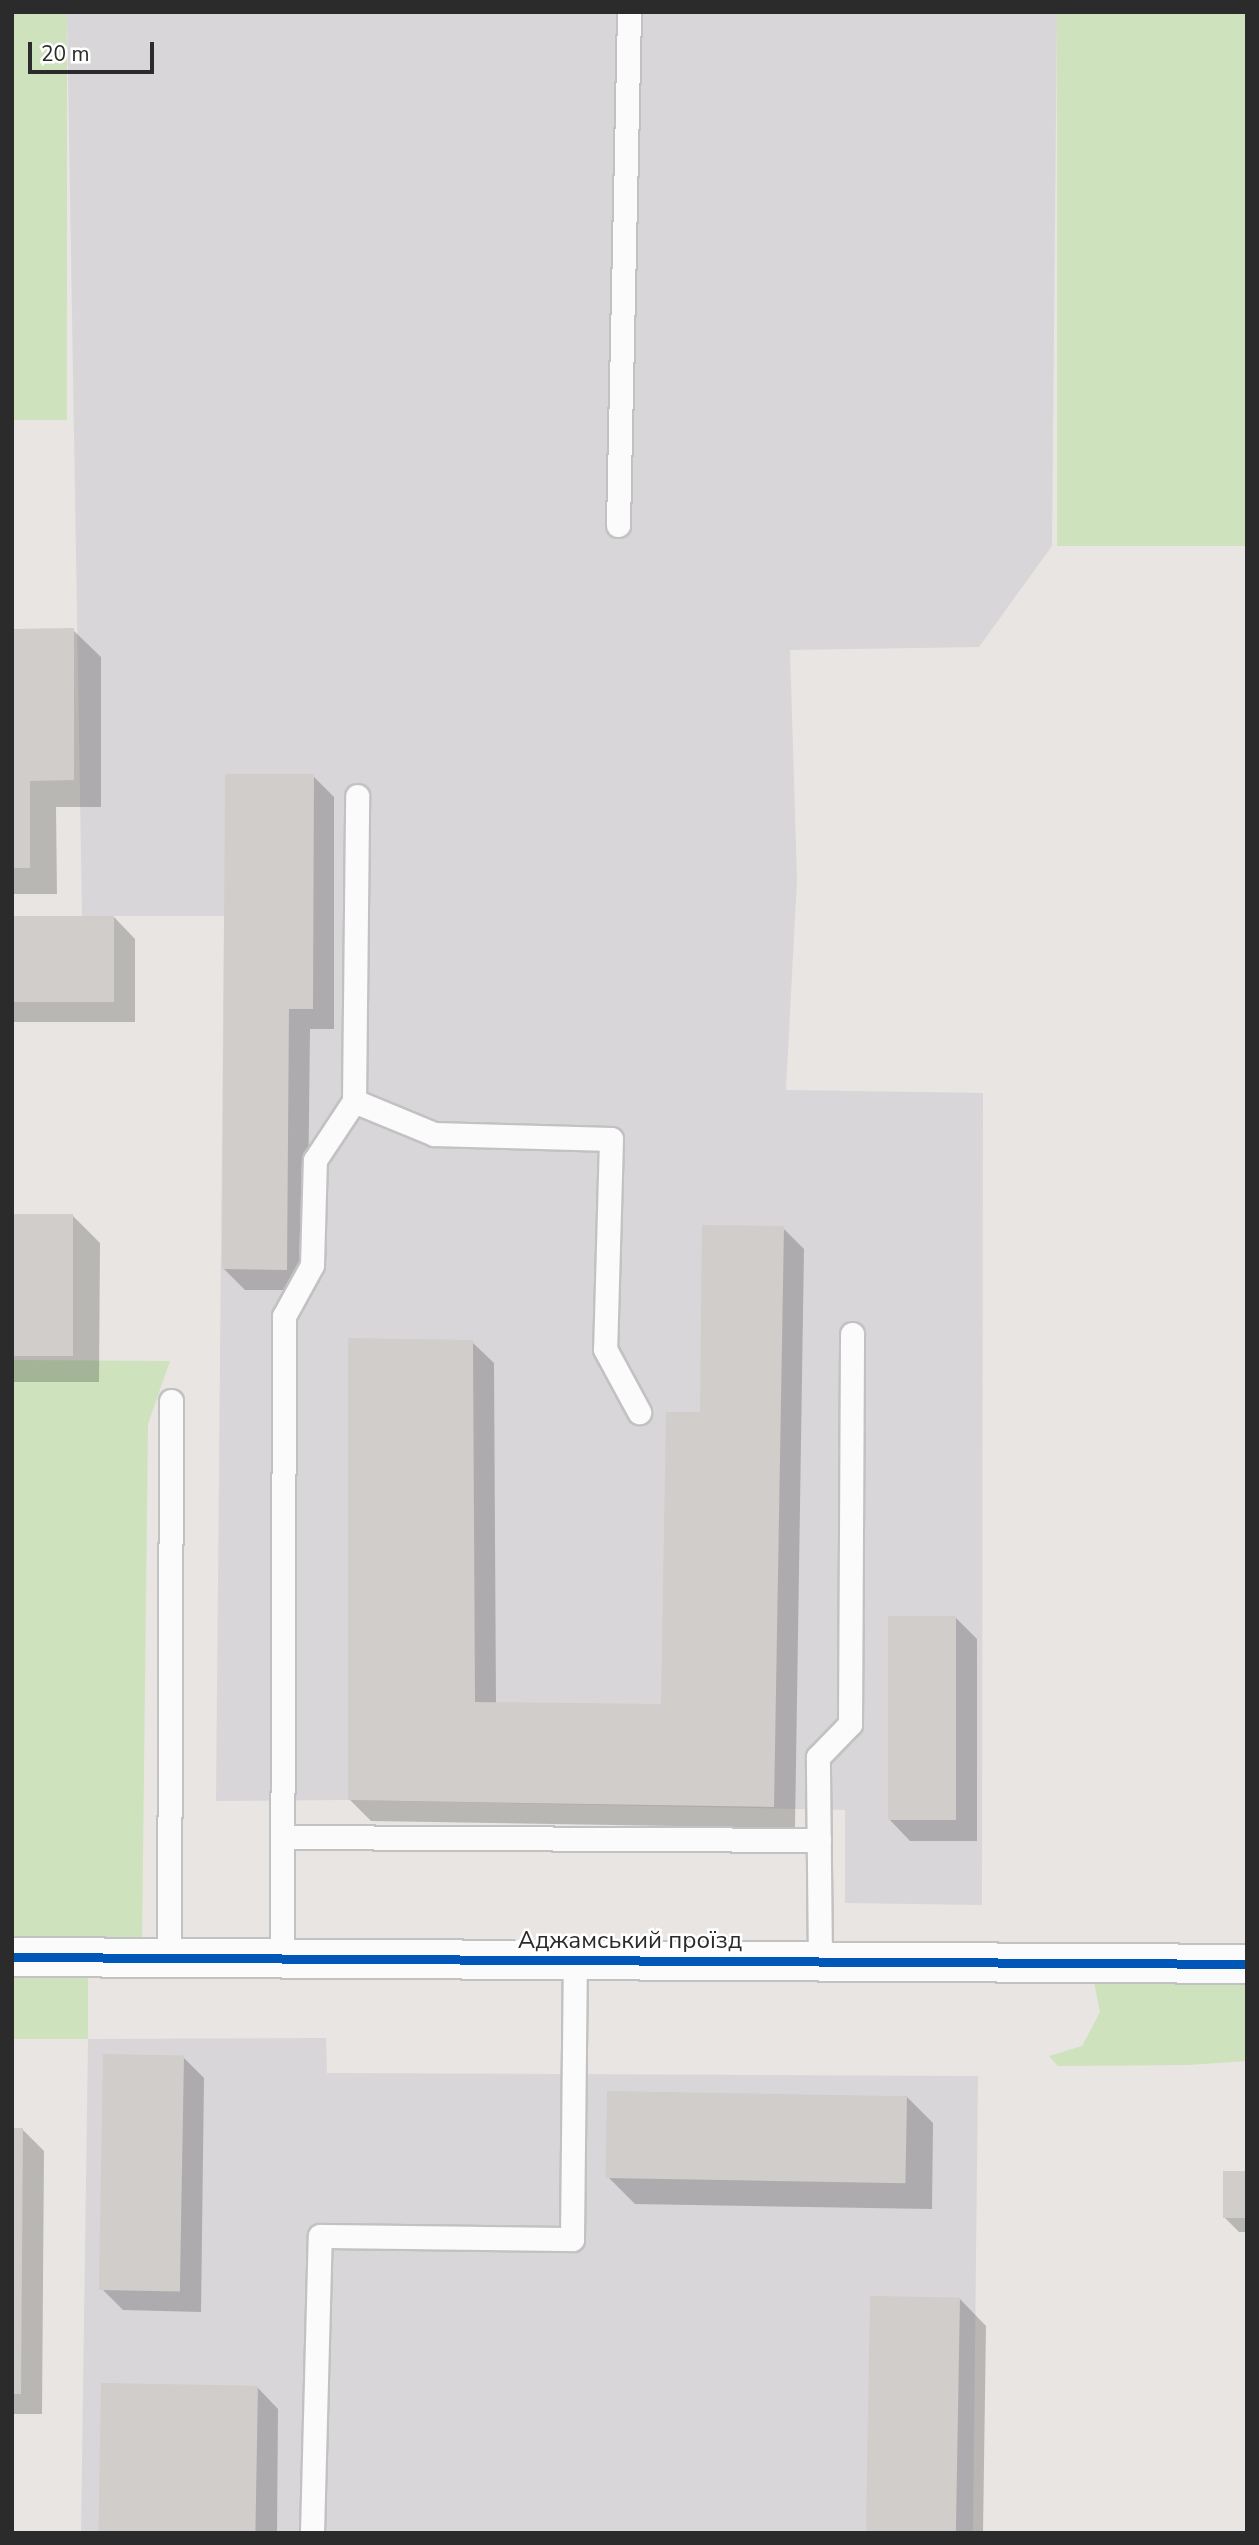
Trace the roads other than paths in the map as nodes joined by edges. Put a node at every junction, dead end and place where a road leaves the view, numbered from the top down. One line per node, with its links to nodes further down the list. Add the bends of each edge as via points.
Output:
1 (629, 12): 2 (lane)
2 (618, 525)
3 (357, 796): 4 (lane)
4 (355, 1101): 7 (lane, via 434,1134 611,1139 605,1349); 8 (lane, via 315,1160 312,1265 284,1316)
5 (852, 1334): 9 (lane, via 850,1724 818,1757)
6 (170, 1401): 11 (lane)
7 (639, 1412)
8 (282, 1837): 9 (lane); 12 (lane)
9 (819, 1840): 14 (lane)
10 (12, 1957): 11 (street, Аджамський проїзд)
11 (169, 1957): 12 (street, Аджамський проїзд)
12 (282, 1958): 13 (street, Аджамський проїзд)
13 (575, 1960): 14 (street, Аджамський проїзд); 16 (lane, via 572,2239 320,2236)
14 (820, 1961): 15 (street, Аджамський проїзд)
15 (1247, 1964)
16 (312, 2533)

